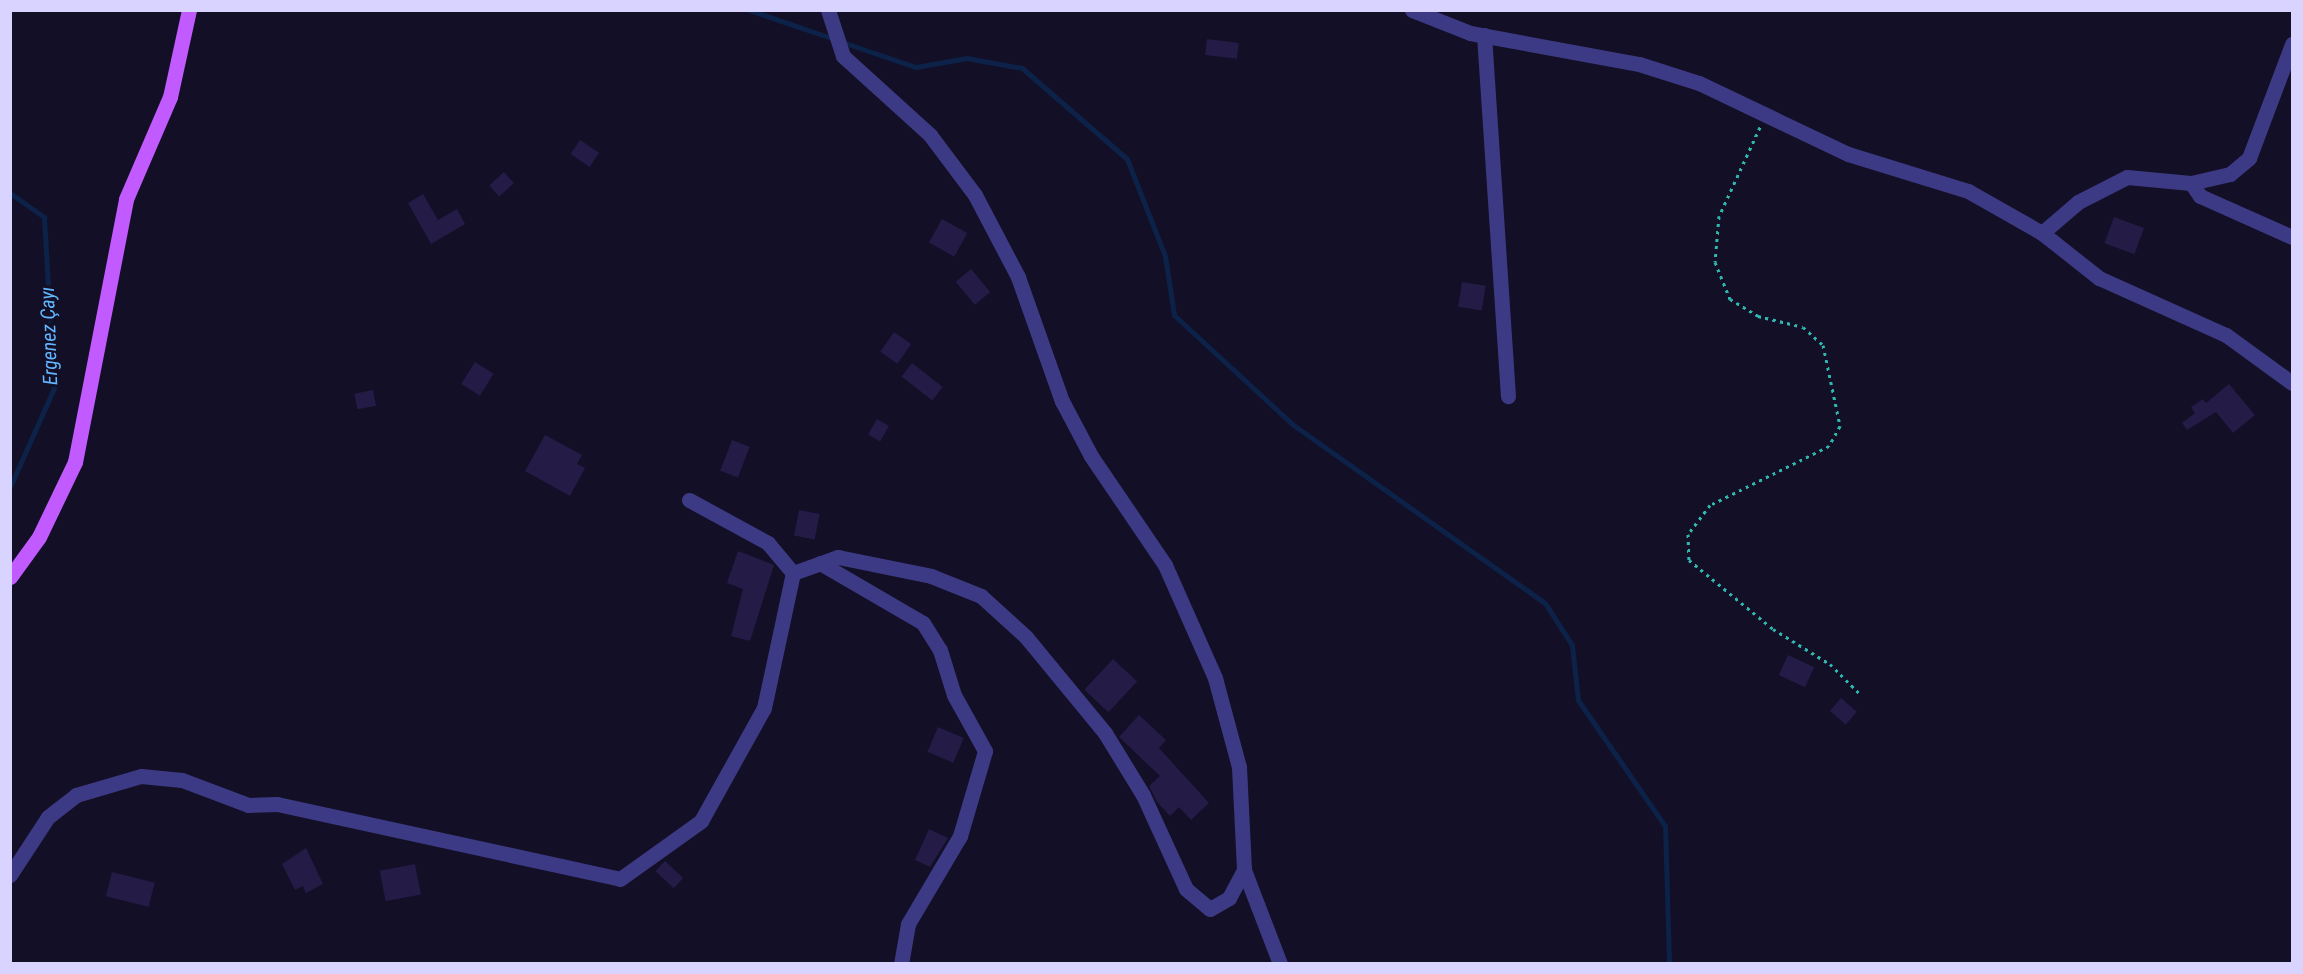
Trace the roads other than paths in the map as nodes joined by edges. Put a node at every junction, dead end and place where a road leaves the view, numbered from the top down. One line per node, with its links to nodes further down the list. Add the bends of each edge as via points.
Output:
1 (828, 10): 15 (street, via 842,53 930,135 975,195 1018,277 1062,401 1091,456 1165,565 1215,678 1239,767)
2 (1412, 10): 4 (street)
3 (189, 13): 14 (main road, via 170,97 126,199 75,462 39,537)
4 (1484, 35): 7 (street, via 1639,64 1699,83 1765,118 1848,154 1968,191); 10 (street)
5 (2292, 44): 6 (street, via 2249,158 2230,174)
6 (2191, 183): 7 (street, via 2127,177 2078,202); 8 (street, via 2200,196)
7 (2042, 233): 9 (street, via 2099,278 2226,335)
8 (2292, 237)
9 (2292, 383)
10 (1508, 396)
11 (690, 500): 13 (street, via 768,543)
12 (820, 563): 13 (street); 15 (street, via 838,557 932,576 981,596 1026,637 1105,733 1143,795 1186,889 1210,909 1229,898); 17 (street, via 923,623 940,650 954,695 985,751 960,836 908,924)
13 (793, 573): 16 (street, via 764,708 701,821 620,879 277,804 248,805 182,780 141,777 76,795 48,817)
14 (10, 577)
15 (1244, 870): 18 (street)
16 (10, 875)
17 (901, 963)
18 (1280, 963)

